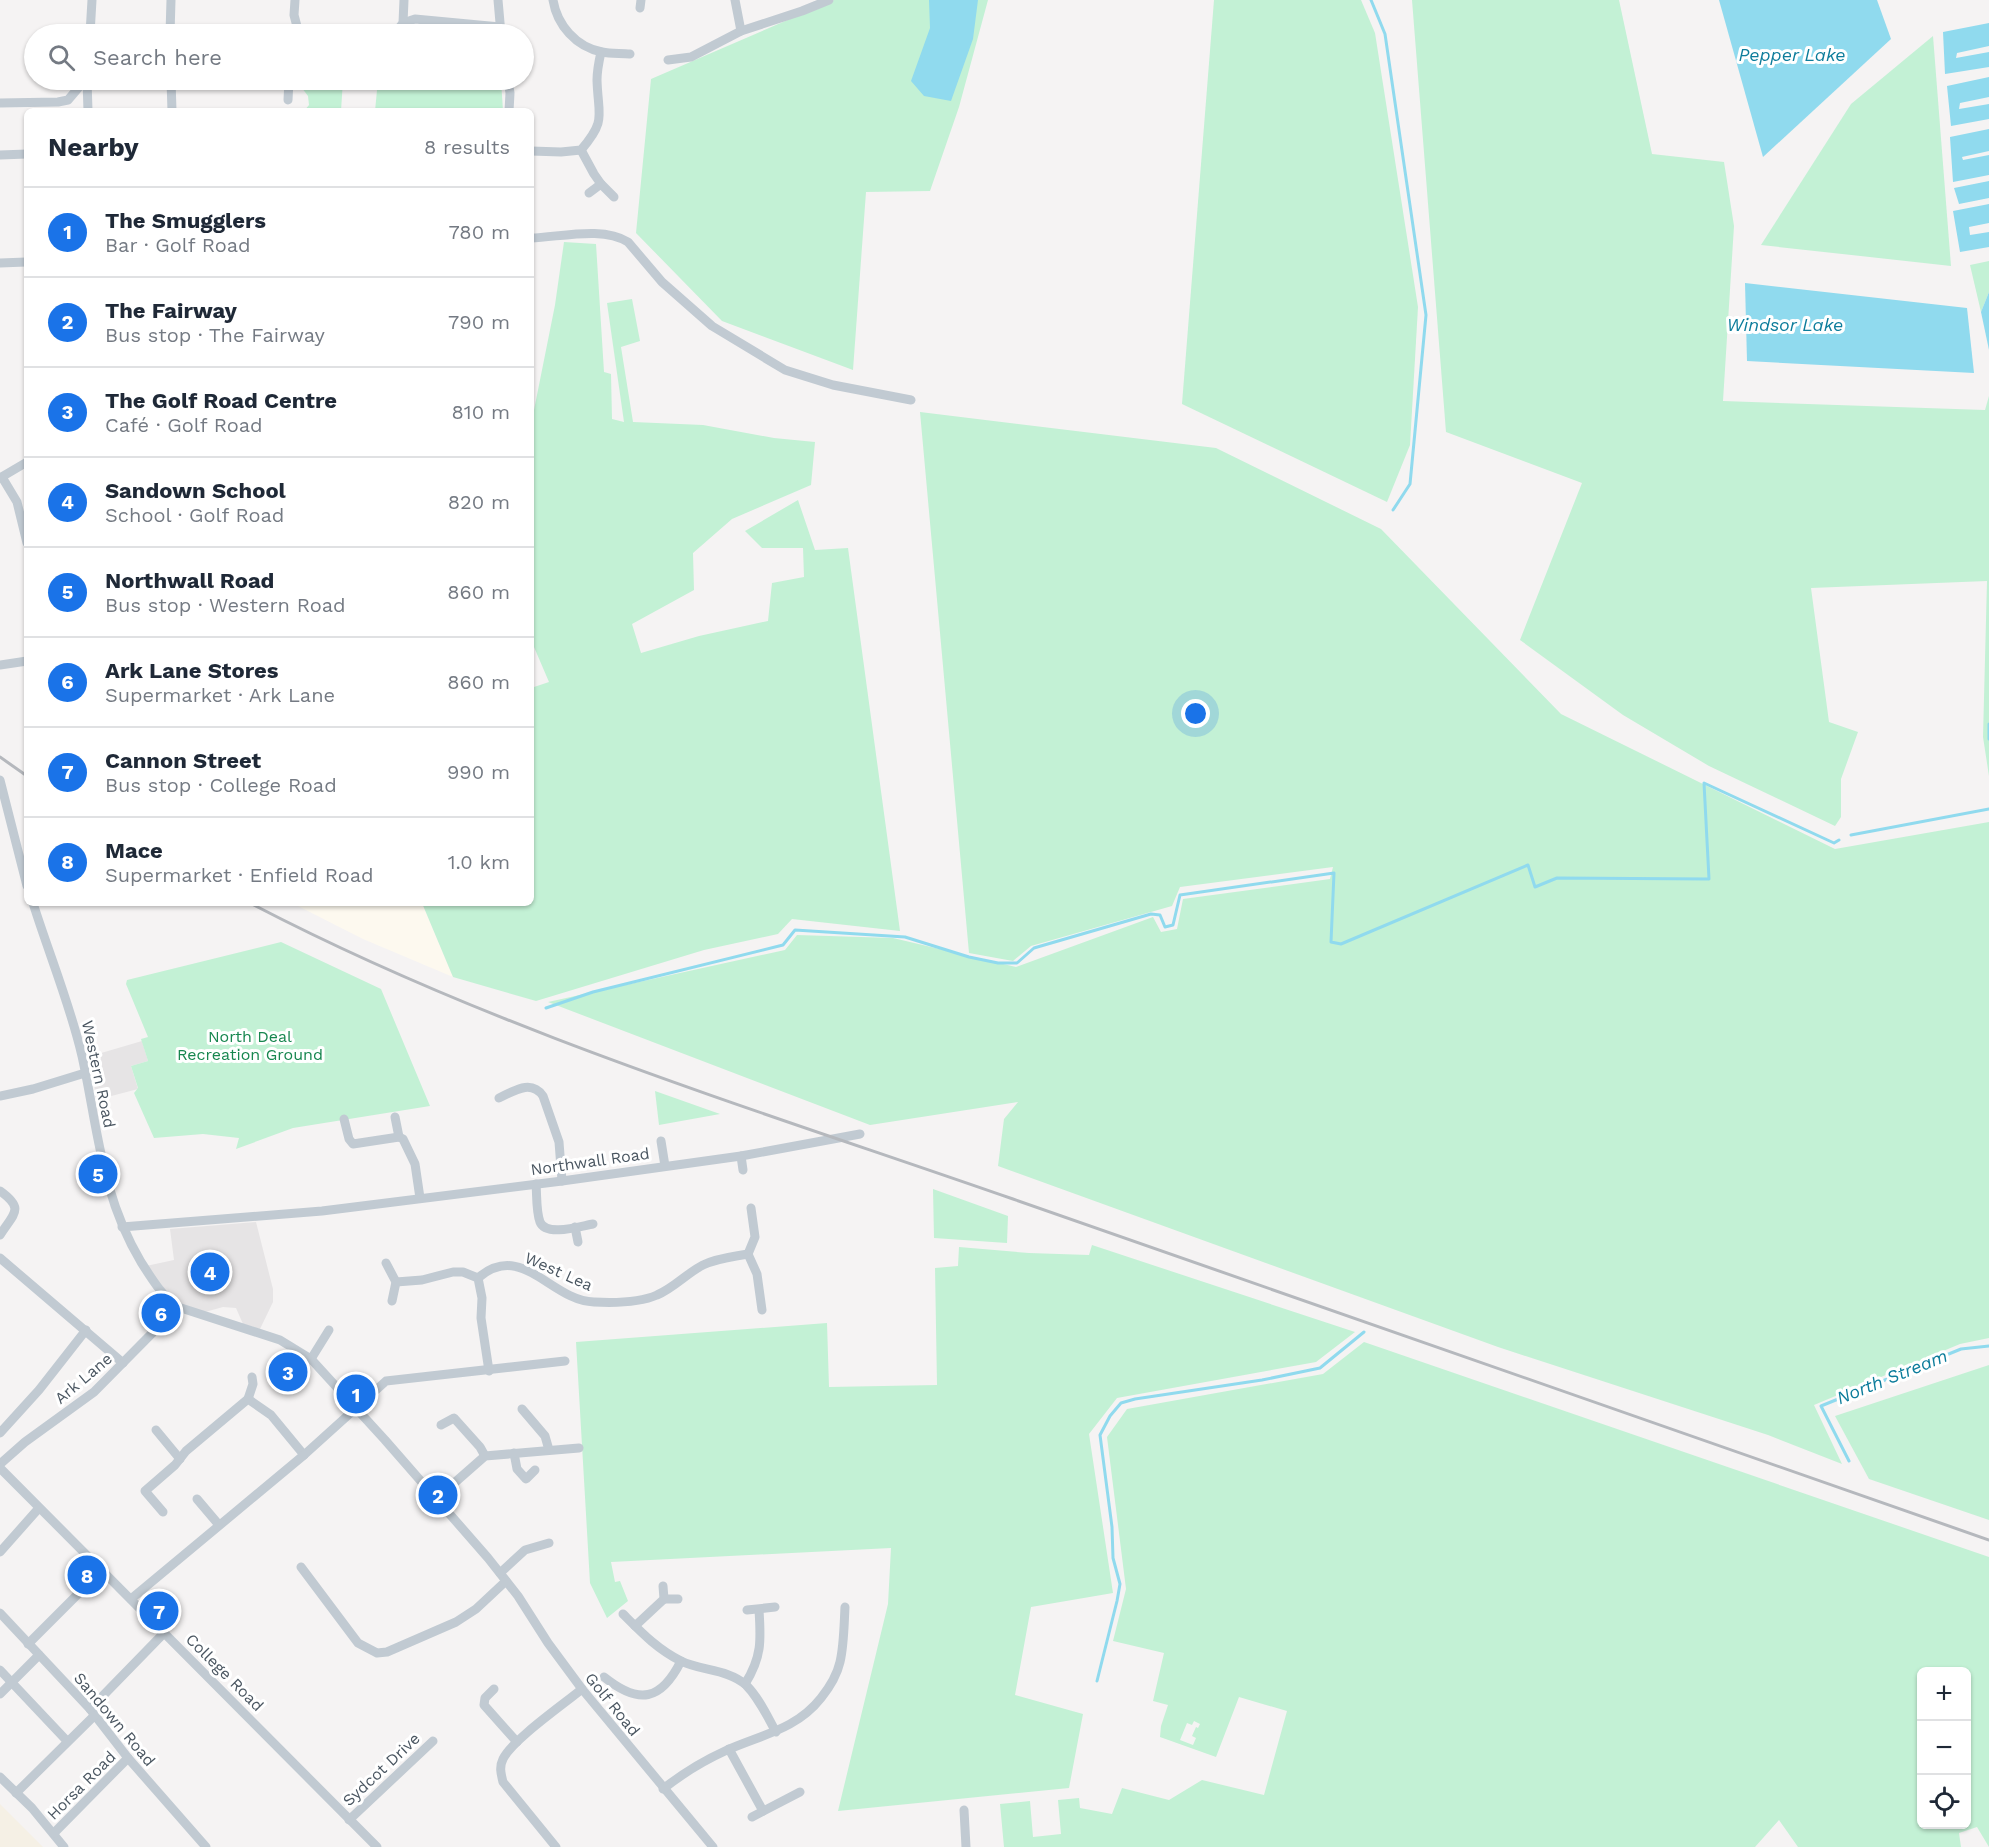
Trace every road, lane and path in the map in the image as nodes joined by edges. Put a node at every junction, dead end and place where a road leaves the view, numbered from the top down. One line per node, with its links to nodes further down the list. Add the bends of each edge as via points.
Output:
1 (92, 0): 10 (street)
2 (171, 0): 11 (street)
3 (295, 0): 12 (street)
4 (404, 0): 9 (street)
5 (498, 0): 14 (street)
6 (553, 0): 16 (street, via 562,24 573,38)
7 (735, 0): 15 (street)
8 (829, 0): 15 (street)
9 (404, 23): 13 (street, via 415,19)
10 (91, 24)
11 (170, 24)
12 (296, 24)
13 (451, 24)
14 (500, 24)
15 (741, 31): 18 (street, via 692,57)
16 (601, 52): 17 (street); 29 (street, via 597,78 601,114 592,138)
17 (630, 54)
18 (668, 60)
19 (77, 90): 25 (street, via 68,100 58,102)
20 (87, 90): 26 (street)
21 (171, 90): 27 (street)
22 (289, 90): 24 (street)
23 (510, 90): 28 (street)
24 (288, 100)
25 (0, 103)
26 (88, 108)
27 (172, 108)
28 (509, 108)
29 (581, 150): 30 (street); 33 (street)
30 (534, 151)
31 (24, 154): 32 (street)
32 (0, 155)
33 (602, 184): 34 (street); 35 (street)
34 (590, 193)
35 (614, 197)
36 (534, 238): 39 (street, via 606,233 619,236 676,296 712,326 785,370 833,385)
37 (24, 262): 38 (street)
38 (0, 263)
39 (911, 400)
40 (24, 464): 41 (street)
41 (1, 478): 42 (street, via 17,502)
42 (24, 531)
43 (24, 661): 44 (street)
44 (0, 665)
45 (1, 786): 46 (street)
46 (24, 874)
47 (34, 906): 48 (street, Western Road, via 72,1019)
48 (84, 1073): 49 (street); 65 (street, Western Road, via 104,1170)
49 (0, 1096)
50 (499, 1098): 59 (street, via 523,1087 539,1090 559,1142)
51 (395, 1117): 54 (street)
52 (344, 1119): 54 (street, via 353,1144)
53 (860, 1134): 56 (street, Northwall Road)
54 (399, 1137): 62 (street, via 415,1164)
55 (661, 1141): 57 (street)
56 (741, 1156): 57 (street, Northwall Road); 58 (street)
57 (665, 1166): 59 (street, Northwall Road)
58 (743, 1170)
59 (562, 1181): 60 (street, Northwall Road)
60 (536, 1184): 62 (street, Northwall Road); 66 (street, via 542,1226 551,1230)
61 (0, 1191): 67 (street, via 13,1200 15,1211)
62 (420, 1198): 65 (street, Northwall Road, via 322,1211)
63 (751, 1208): 69 (street, via 747,1221 754,1238)
64 (593, 1224): 66 (street)
65 (122, 1227): 79 (street, Western Road, via 154,1283)
66 (575, 1227): 68 (street)
67 (0, 1235)
68 (578, 1242)
69 (748, 1254): 74 (street, West Lea, via 703,1265); 75 (street)
70 (0, 1258): 81 (street)
71 (386, 1263): 73 (street)
72 (478, 1278): 73 (street, via 453,1272); 74 (street, West Lea, via 497,1266 515,1267 531,1271 558,1290 591,1302 642,1300); 86 (street)
73 (396, 1282): 77 (street)
74 (665, 1291): 78 (street)
75 (761, 1297): 76 (street); 80 (street)
76 (773, 1297)
77 (392, 1301)
78 (672, 1301)
79 (178, 1307): 83 (street, Golf Road, via 280,1340); 85 (street, Ark Lane)
80 (762, 1310)
81 (86, 1330): 85 (street); 93 (street)
82 (329, 1330): 83 (street)
83 (310, 1359): 89 (street, Golf Road)
84 (565, 1361): 86 (street)
85 (123, 1363): 100 (street, Ark Lane, via 94,1392 25,1442)
86 (489, 1371): 89 (street, via 386,1381)
87 (252, 1377): 88 (street)
88 (248, 1399): 97 (street, via 271,1416); 99 (street)
89 (356, 1408): 97 (street); 103 (street, Golf Road)
90 (522, 1409): 95 (street, via 545,1436)
91 (441, 1425): 98 (street, via 454,1418)
92 (156, 1430): 99 (street)
93 (0, 1433)
94 (579, 1448): 95 (street)
95 (549, 1450): 96 (street)
96 (514, 1453): 98 (street); 101 (street, via 518,1469 526,1479)
97 (304, 1455): 106 (street)
98 (485, 1456): 103 (street)
99 (180, 1459): 105 (street, via 145,1491)
100 (0, 1466): 104 (street, College Road)
101 (535, 1470)
102 (197, 1498): 106 (street)
103 (436, 1498): 111 (street, Golf Road)
104 (39, 1508): 108 (street); 110 (street, College Road)
105 (163, 1512)
106 (219, 1525): 113 (street)
107 (549, 1543): 111 (street, via 525,1550)
108 (0, 1552)
109 (301, 1567): 111 (street, via 358,1643 377,1653 456,1622 476,1609)
110 (101, 1571): 113 (street, College Road); 124 (street)
111 (503, 1577): 134 (street, Golf Road)
112 (663, 1586): 114 (street)
113 (131, 1599): 123 (street, College Road)
114 (664, 1599): 115 (street); 122 (street)
115 (678, 1599)
116 (775, 1607): 119 (street)
117 (845, 1607): 137 (street, via 840,1662 830,1687 797,1722)
118 (747, 1610): 119 (street)
119 (759, 1610): 131 (street, via 760,1651)
120 (0, 1613): 124 (street, Sandown Road)
121 (623, 1614): 122 (street)
122 (635, 1626): 126 (street, via 650,1642)
123 (164, 1633): 136 (street); 152 (street, College Road)
124 (28, 1644): 125 (street, Sandown Road)
125 (39, 1655): 130 (street); 136 (street, Sandown Road)
126 (681, 1661): 131 (street, via 729,1675); 132 (street, via 672,1679 660,1690 634,1695)
127 (0, 1670): 130 (street)
128 (604, 1677): 132 (street)
129 (621, 1677): 132 (street)
130 (12, 1682): 135 (street); 138 (street)
131 (745, 1684): 137 (street)
132 (615, 1686)
133 (495, 1689): 140 (street, via 485,1698 484,1705)
134 (582, 1689): 140 (street); 144 (street, Golf Road)
135 (0, 1694)
136 (92, 1713): 138 (street); 142 (street, Sandown Road)
137 (776, 1732): 141 (street)
138 (67, 1741): 145 (street)
139 (433, 1741): 152 (street, Sydcot Drive)
140 (517, 1742): 157 (street, via 503,1758 503,1782)
141 (729, 1749): 144 (street); 150 (street)
142 (128, 1758): 153 (street, Horsa Road); 155 (street, Sandown Road)
143 (0, 1777): 145 (street)
144 (663, 1789): 158 (street, Golf Road)
145 (16, 1792): 153 (street)
146 (800, 1792): 147 (street)
147 (787, 1798): 148 (street); 150 (street)
148 (793, 1808)
149 (964, 1810): 159 (street)
150 (763, 1811): 151 (street)
151 (752, 1817)
152 (350, 1820): 156 (street, College Road)
153 (54, 1833): 154 (street)
154 (64, 1847)
155 (206, 1847)
156 (376, 1847)
157 (556, 1847)
158 (713, 1847)
159 (966, 1847)

